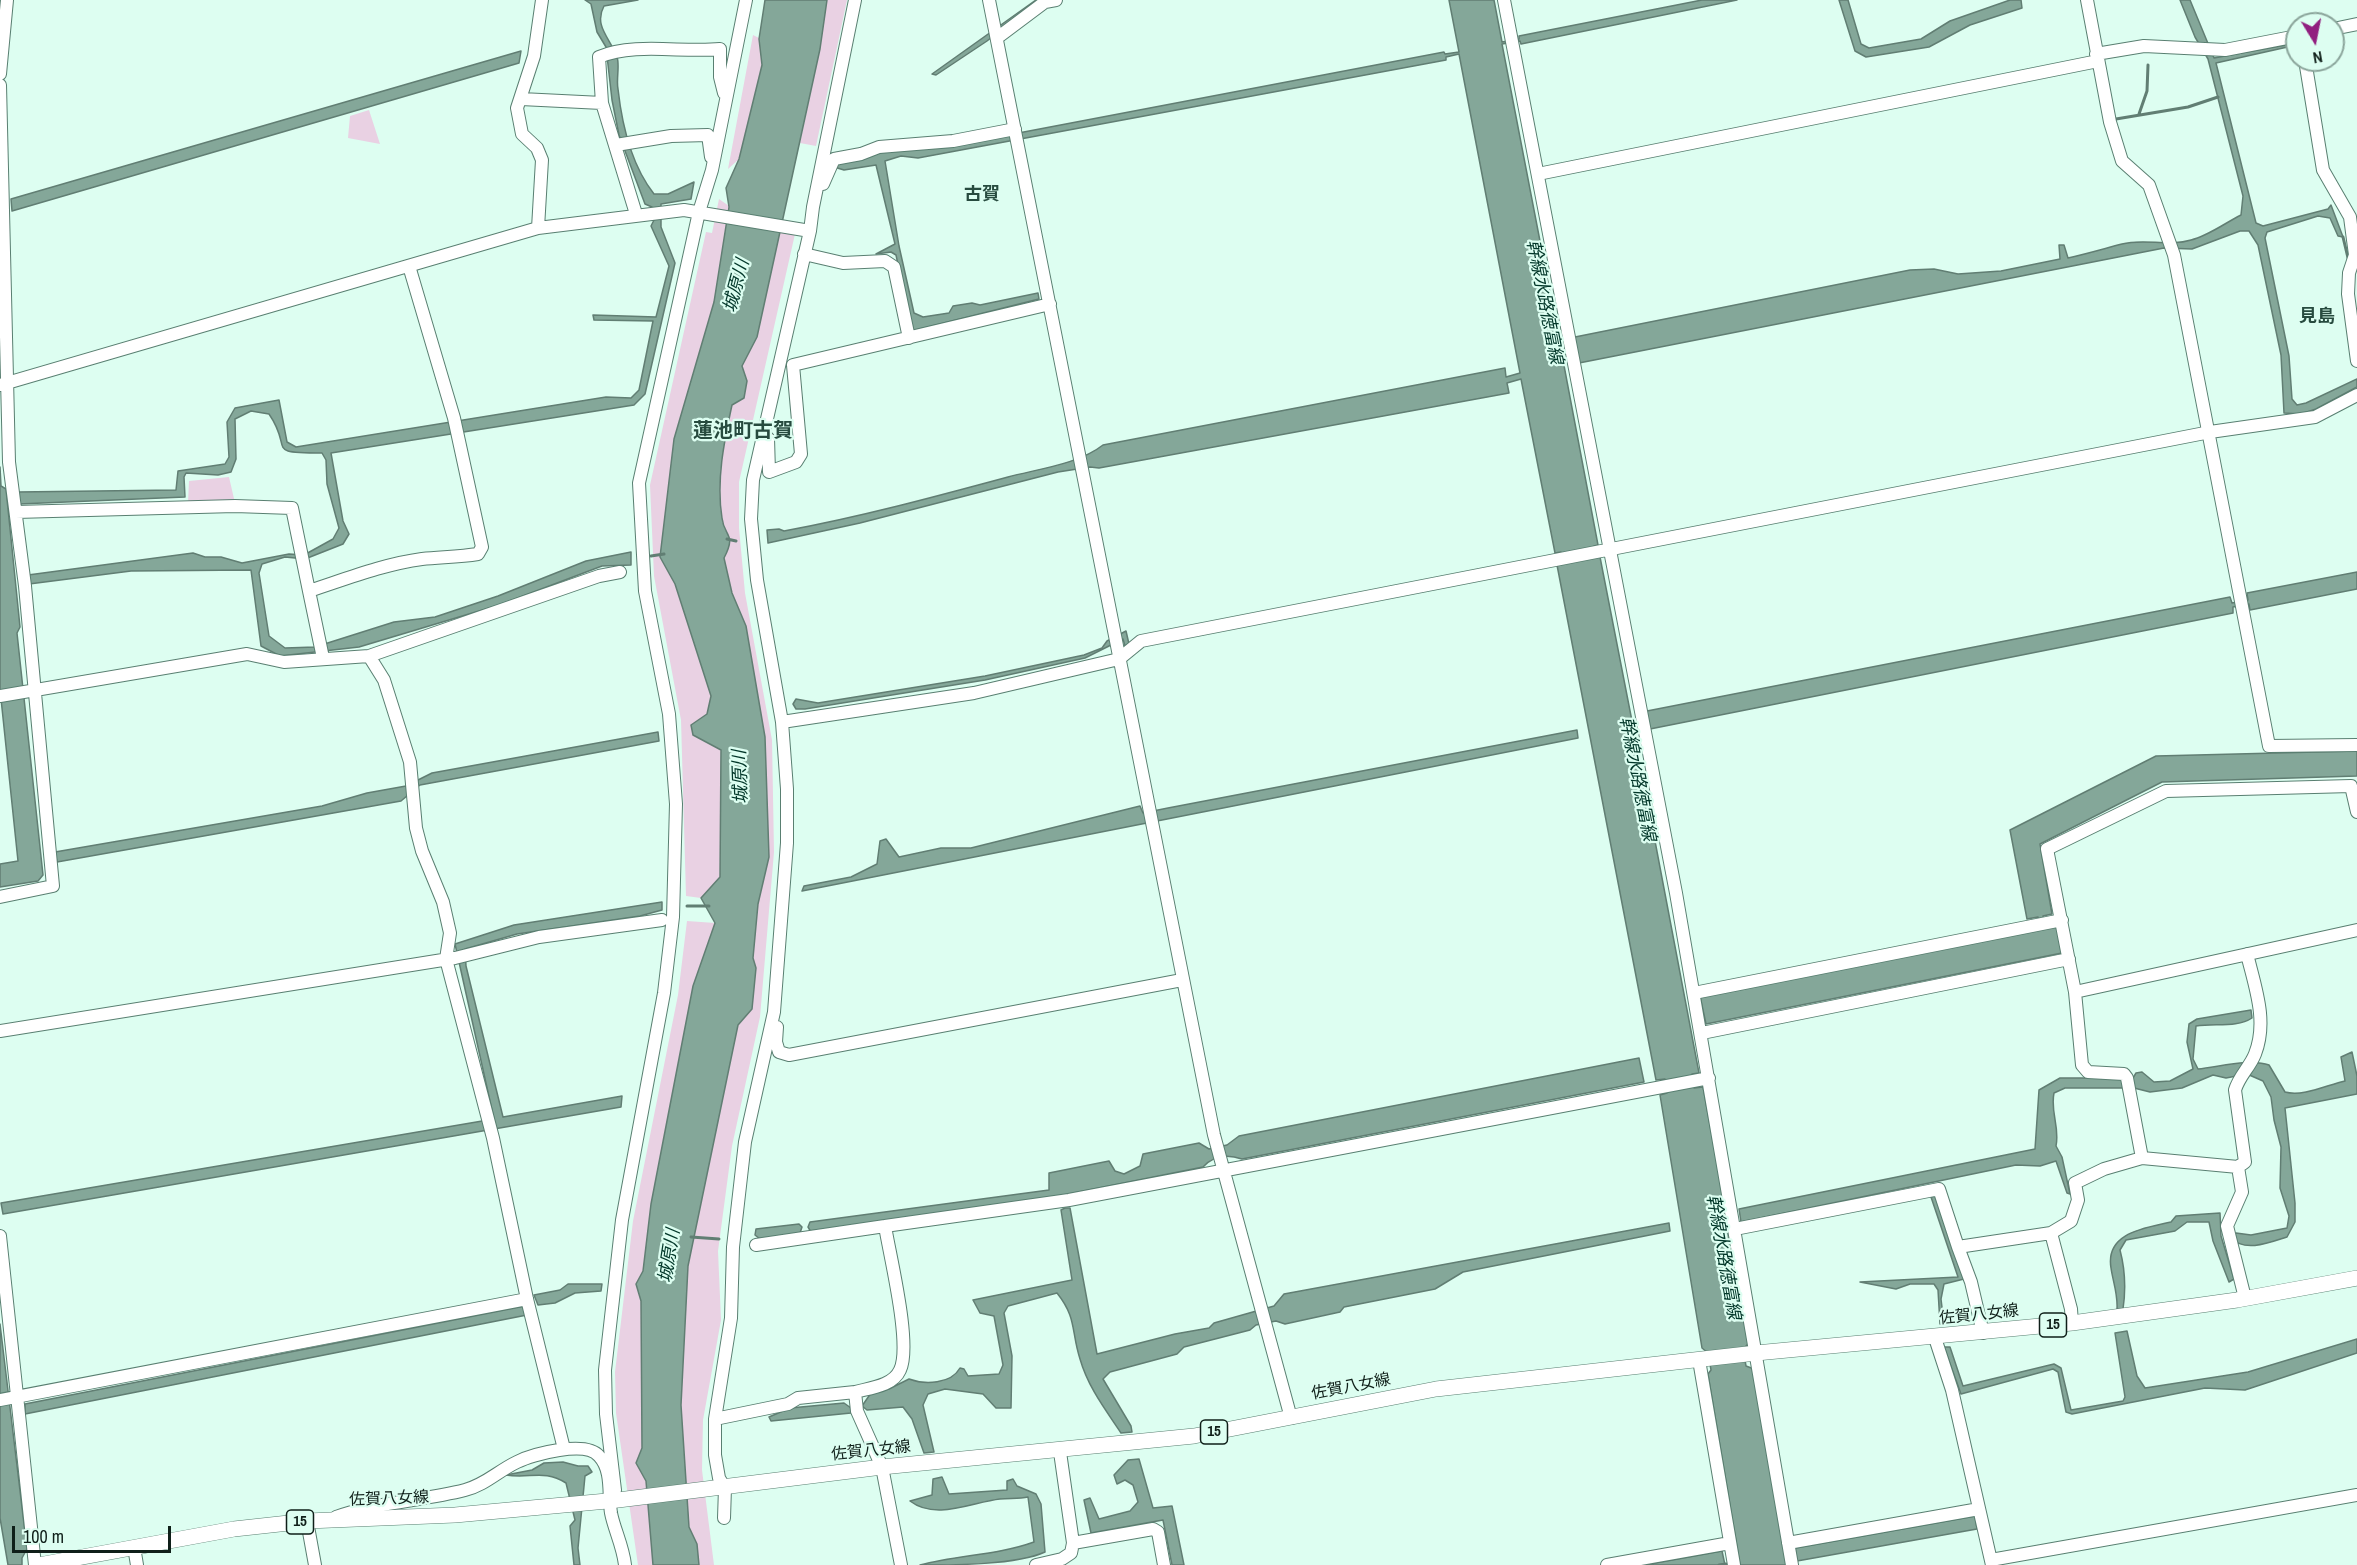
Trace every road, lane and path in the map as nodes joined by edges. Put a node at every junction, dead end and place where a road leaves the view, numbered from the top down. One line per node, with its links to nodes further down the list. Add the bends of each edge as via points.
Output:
1 (7, 0): 13 (street)
2 (542, 0): 16 (street, via 534,56)
3 (746, 0): 15 (street)
4 (855, 0): 22 (street)
5 (989, 0): 9 (street)
6 (1056, 0): 9 (street, via 1046,2)
7 (1504, 0): 21 (street)
8 (2087, 0): 11 (street)
9 (996, 34): 18 (street)
10 (2285, 38): 11 (street, via 2225,50 2144,46)
11 (2097, 58): 21 (street); 37 (street, via 2109,122 2122,161 2149,184 2171,245)
12 (2307, 72): 25 (street, via 2323,170)
13 (0, 74)
14 (0, 85): 34 (street, via 5,231)
15 (726, 98): 17 (street, via 720,76 720,49 690,52 669,48 599,57); 20 (street)
16 (521, 99): 17 (street); 26 (street, via 517,108 522,134 537,148 542,160)
17 (602, 103): 19 (street)
18 (1016, 135): 22 (street, via 879,147 834,159); 30 (street)
19 (623, 143): 20 (street, via 708,135); 24 (street)
20 (712, 170): 23 (street)
21 (1538, 174): 39 (street)
22 (813, 207): 27 (street)
23 (702, 212): 24 (street); 27 (street); 91 (street, via 639,483 645,591 669,714 676,804 673,917 664,993 622,1220 605,1370)
24 (636, 214): 26 (street)
25 (2353, 216): 31 (street, via 2355,255 2349,273)
26 (538, 228): 29 (street)
27 (807, 230): 28 (street)
28 (804, 254): 32 (street, via 843,263 885,261 894,267); 36 (street)
29 (409, 266): 34 (street); 41 (street, via 459,435 482,547 478,554 423,559)
30 (1050, 304): 32 (street); 43 (street)
31 (2353, 321): 33 (street)
32 (909, 338): 36 (street, via 793,365 801,454 795,462 768,472 770,430)
33 (2357, 361)
34 (3, 385): 38 (street)
35 (2357, 395): 37 (street, via 2315,417)
36 (766, 416): 47 (street, via 753,480 751,519 756,580)
37 (2210, 432): 39 (street); 48 (street, via 2269,746)
38 (16, 512): 41 (street, via 292,508); 45 (street)
39 (1604, 550): 43 (street, via 1141,641); 58 (street)
40 (620, 572): 44 (street)
41 (309, 591): 42 (street)
42 (322, 651): 44 (street); 45 (street, via 284,662 248,654)
43 (1117, 653): 47 (street, via 974,693); 57 (street)
44 (369, 656): 55 (street, via 384,680 414,787 416,828 443,902 450,933)
45 (31, 691): 46 (street); 50 (street, via 53,886)
46 (0, 696)
47 (782, 722): 60 (street, via 787,843)
48 (2357, 745)
49 (2357, 812): 52 (street, via 2351,786 2166,791 2047,849)
50 (0, 897)
51 (662, 920): 55 (street, via 539,938)
52 (2062, 920): 56 (street); 58 (street)
53 (2357, 930): 54 (street)
54 (2247, 954): 59 (street); 66 (street, via 2263,1029 2255,1056 2235,1090 2245,1162)
55 (450, 959): 61 (street); 75 (street)
56 (2069, 959): 59 (street); 62 (street)
57 (1182, 980): 60 (street, via 789,1055 779,1052 778,1019); 65 (street)
58 (1694, 993): 62 (street)
59 (2075, 993): 64 (street, via 2082,1065 2088,1072 2124,1074)
60 (774, 1012): 85 (street, via 745,1142 733,1247 731,1318)
61 (0, 1031)
62 (1702, 1033): 63 (street)
63 (1705, 1079): 65 (street); 68 (street)
64 (2142, 1158): 66 (street); 69 (street, via 2075,1183 2078,1200 2071,1221)
65 (1221, 1167): 67 (street, via 1069,1200); 84 (street)
66 (2238, 1167): 74 (street, via 2242,1192 2227,1226)
67 (885, 1226): 71 (street); 81 (street, via 905,1339 900,1370 889,1382)
68 (1735, 1229): 72 (street, via 1939,1189); 79 (street)
69 (2051, 1233): 72 (street); 76 (street)
70 (0, 1236): 82 (street)
71 (756, 1245)
72 (1958, 1247): 77 (street)
73 (2357, 1278): 74 (main road, 佐賀八女線 / 15)
74 (2245, 1298): 76 (main road, 佐賀八女線 / 15)
75 (527, 1299): 82 (street); 86 (street)
76 (2072, 1323): 77 (main road, 佐賀八女線 / 15)
77 (1983, 1333): 78 (main road, 佐賀八女線 / 15)
78 (1935, 1338): 79 (main road, 佐賀八女線 / 15); 92 (street, via 1952,1390)
79 (1751, 1354): 80 (main road, 15); 98 (street)
80 (1703, 1360): 84 (main road, 佐賀八女線 / 15, via 1436,1389); 97 (street)
81 (855, 1392): 85 (street, via 798,1398 788,1404); 88 (street, via 857,1411)
82 (17, 1397): 83 (street); 101 (street)
83 (0, 1400)
84 (1292, 1418): 87 (main road, 佐賀八女線 / 15, via 1194,1436)
85 (715, 1419): 89 (street, via 715,1455)
86 (564, 1449): 91 (street, via 588,1448 599,1456); 94 (street, via 517,1462 480,1486 356,1510)
87 (1060, 1452): 88 (main road, 佐賀八女線 / 15); 96 (street)
88 (882, 1467): 89 (main road, 佐賀八女線 / 15); 105 (street)
89 (722, 1488): 91 (main road, 佐賀八女線 / 15); 93 (street)
90 (2357, 1495): 100 (street)
91 (614, 1501): 94 (main road, 佐賀八女線 / 15, via 455,1515); 104 (street, via 611,1513)
92 (1979, 1509): 98 (street); 100 (street)
93 (724, 1518)
94 (331, 1519): 95 (main road, 佐賀八女線 / 15)
95 (307, 1521): 99 (main road, 佐賀八女線 / 15); 103 (street)
96 (1073, 1543): 106 (street, via 1071,1553 1062,1559); 107 (street, via 1154,1529 1158,1532)
97 (1730, 1543): 108 (street); 109 (street)
98 (1788, 1543): 110 (street)
99 (134, 1547): 101 (main road, 佐賀八女線 / 15); 102 (street)
100 (1991, 1562)
101 (37, 1565)
102 (137, 1565)
103 (315, 1565)
104 (626, 1565)
105 (901, 1565)
106 (1036, 1565)
107 (1164, 1565)
108 (1608, 1565)
109 (1734, 1565)
110 (1792, 1565)

